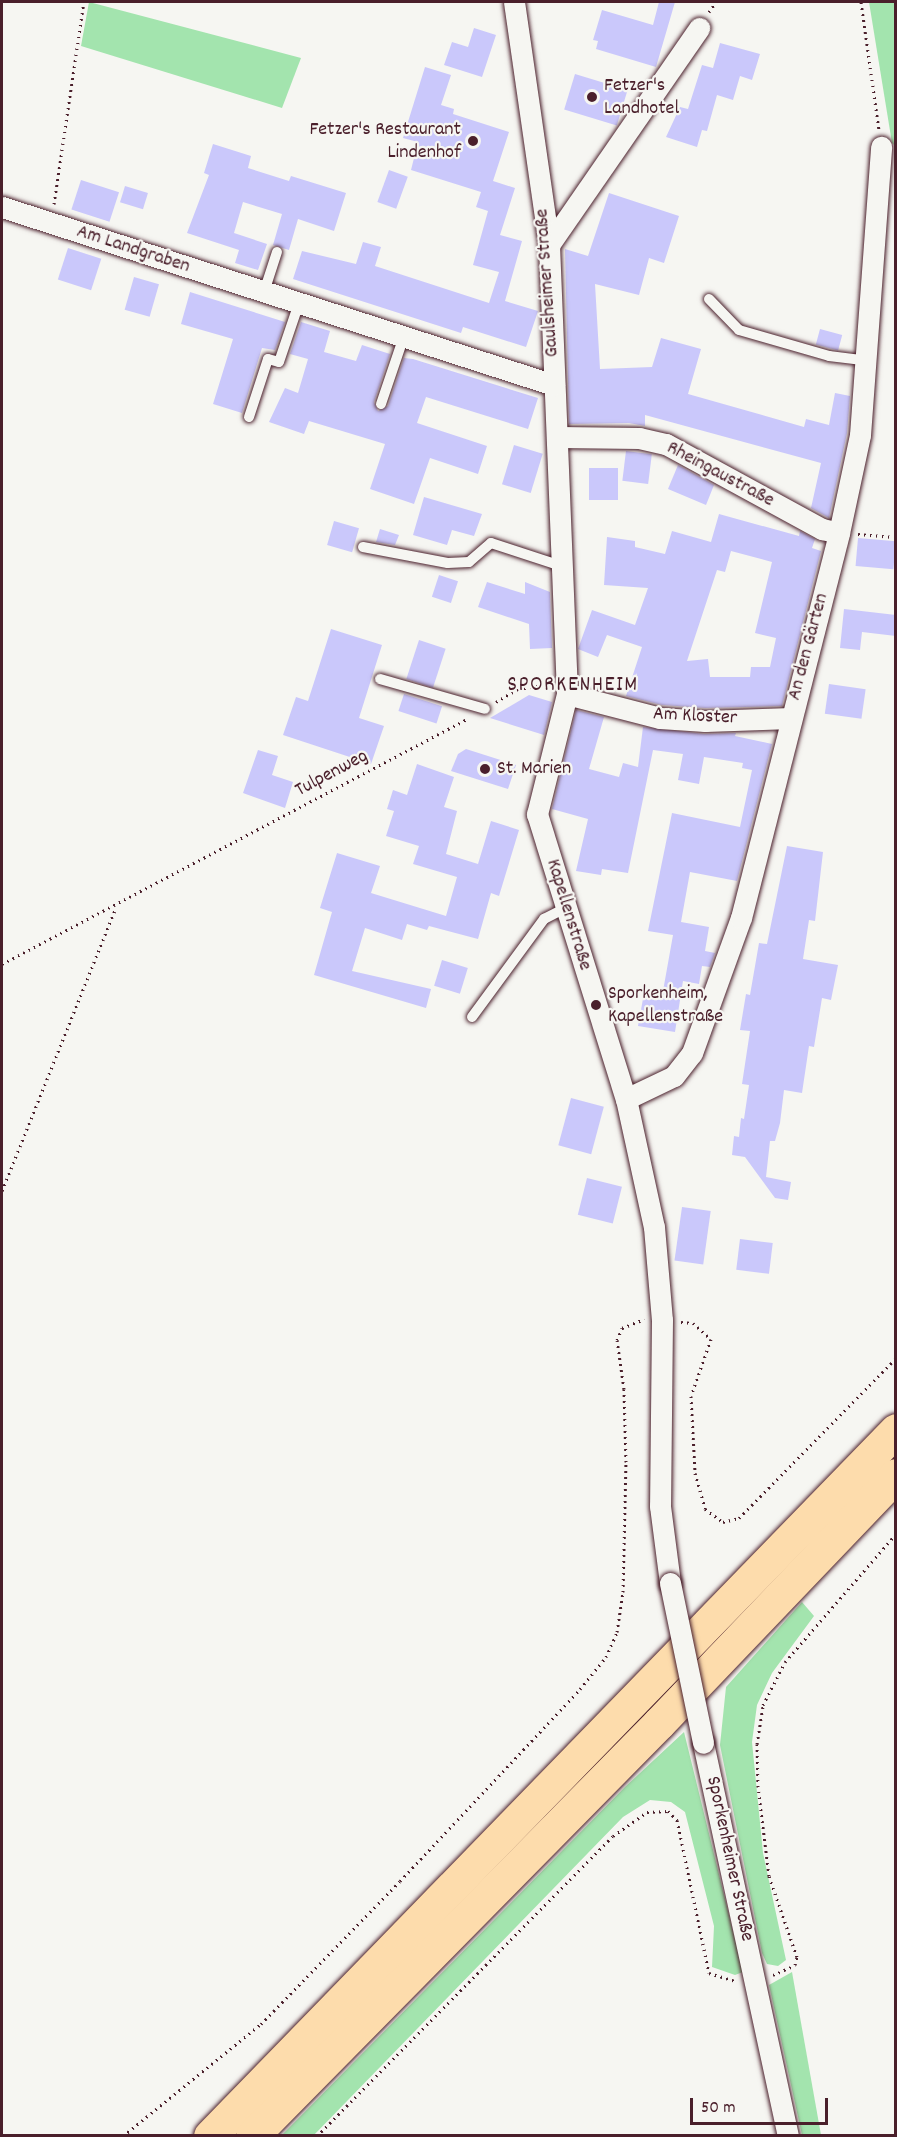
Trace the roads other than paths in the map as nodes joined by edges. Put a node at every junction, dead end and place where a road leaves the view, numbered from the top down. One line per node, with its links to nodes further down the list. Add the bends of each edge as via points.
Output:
1 (514, 2): 5 (street, Gaulsheimer Straße)
2 (699, 28): 5 (street)
3 (881, 147): 11 (street, An den Gärten)
4 (2, 207): 7 (street, Am Landgraben)
5 (549, 245): 12 (street, Gaulsheimer Straße)
6 (277, 252): 7 (lane)
7 (264, 292): 9 (street, Am Landgraben)
8 (709, 299): 11 (lane, via 727,322 739,330 830,356)
9 (299, 303): 10 (street, Am Landgraben); 14 (lane, via 279,362 268,359)
10 (404, 336): 12 (street, Am Landgraben); 13 (lane)
11 (867, 361): 16 (street, An den Gärten, via 860,435)
12 (554, 385): 15 (street, Gaulsheimer Straße)
13 (381, 404)
14 (249, 417)
15 (559, 437): 16 (street, Rheingaustraße, via 639,438 666,444 822,529); 18 (street, Gaulsheimer Straße)
16 (839, 533): 22 (street, An den Gärten)
17 (363, 547): 18 (lane, via 448,563 469,562 491,543)
18 (561, 566): 20 (street, Gaulsheimer Straße)
19 (380, 679): 21 (lane)
20 (565, 687): 22 (street, Am Kloster, via 660,718); 23 (street, Kapellenstraße, via 537,805)
21 (485, 709)
22 (790, 718): 25 (street, An den Gärten, via 741,918 692,1053 674,1076)
23 (566, 908): 24 (lane, via 544,919); 25 (street, Kapellenstraße)
24 (472, 1017)
25 (626, 1099): 26 (street, Kapellenstraße, via 654,1227)
26 (662, 1320): 31 (street, Sporkenheimer Straße, bridge, via 660,1506 670,1583)
27 (896, 1430): 29 (highway)
28 (896, 1475): 30 (highway, via 660,1723)
29 (210, 2136)
30 (252, 2136)
31 (788, 2136)

